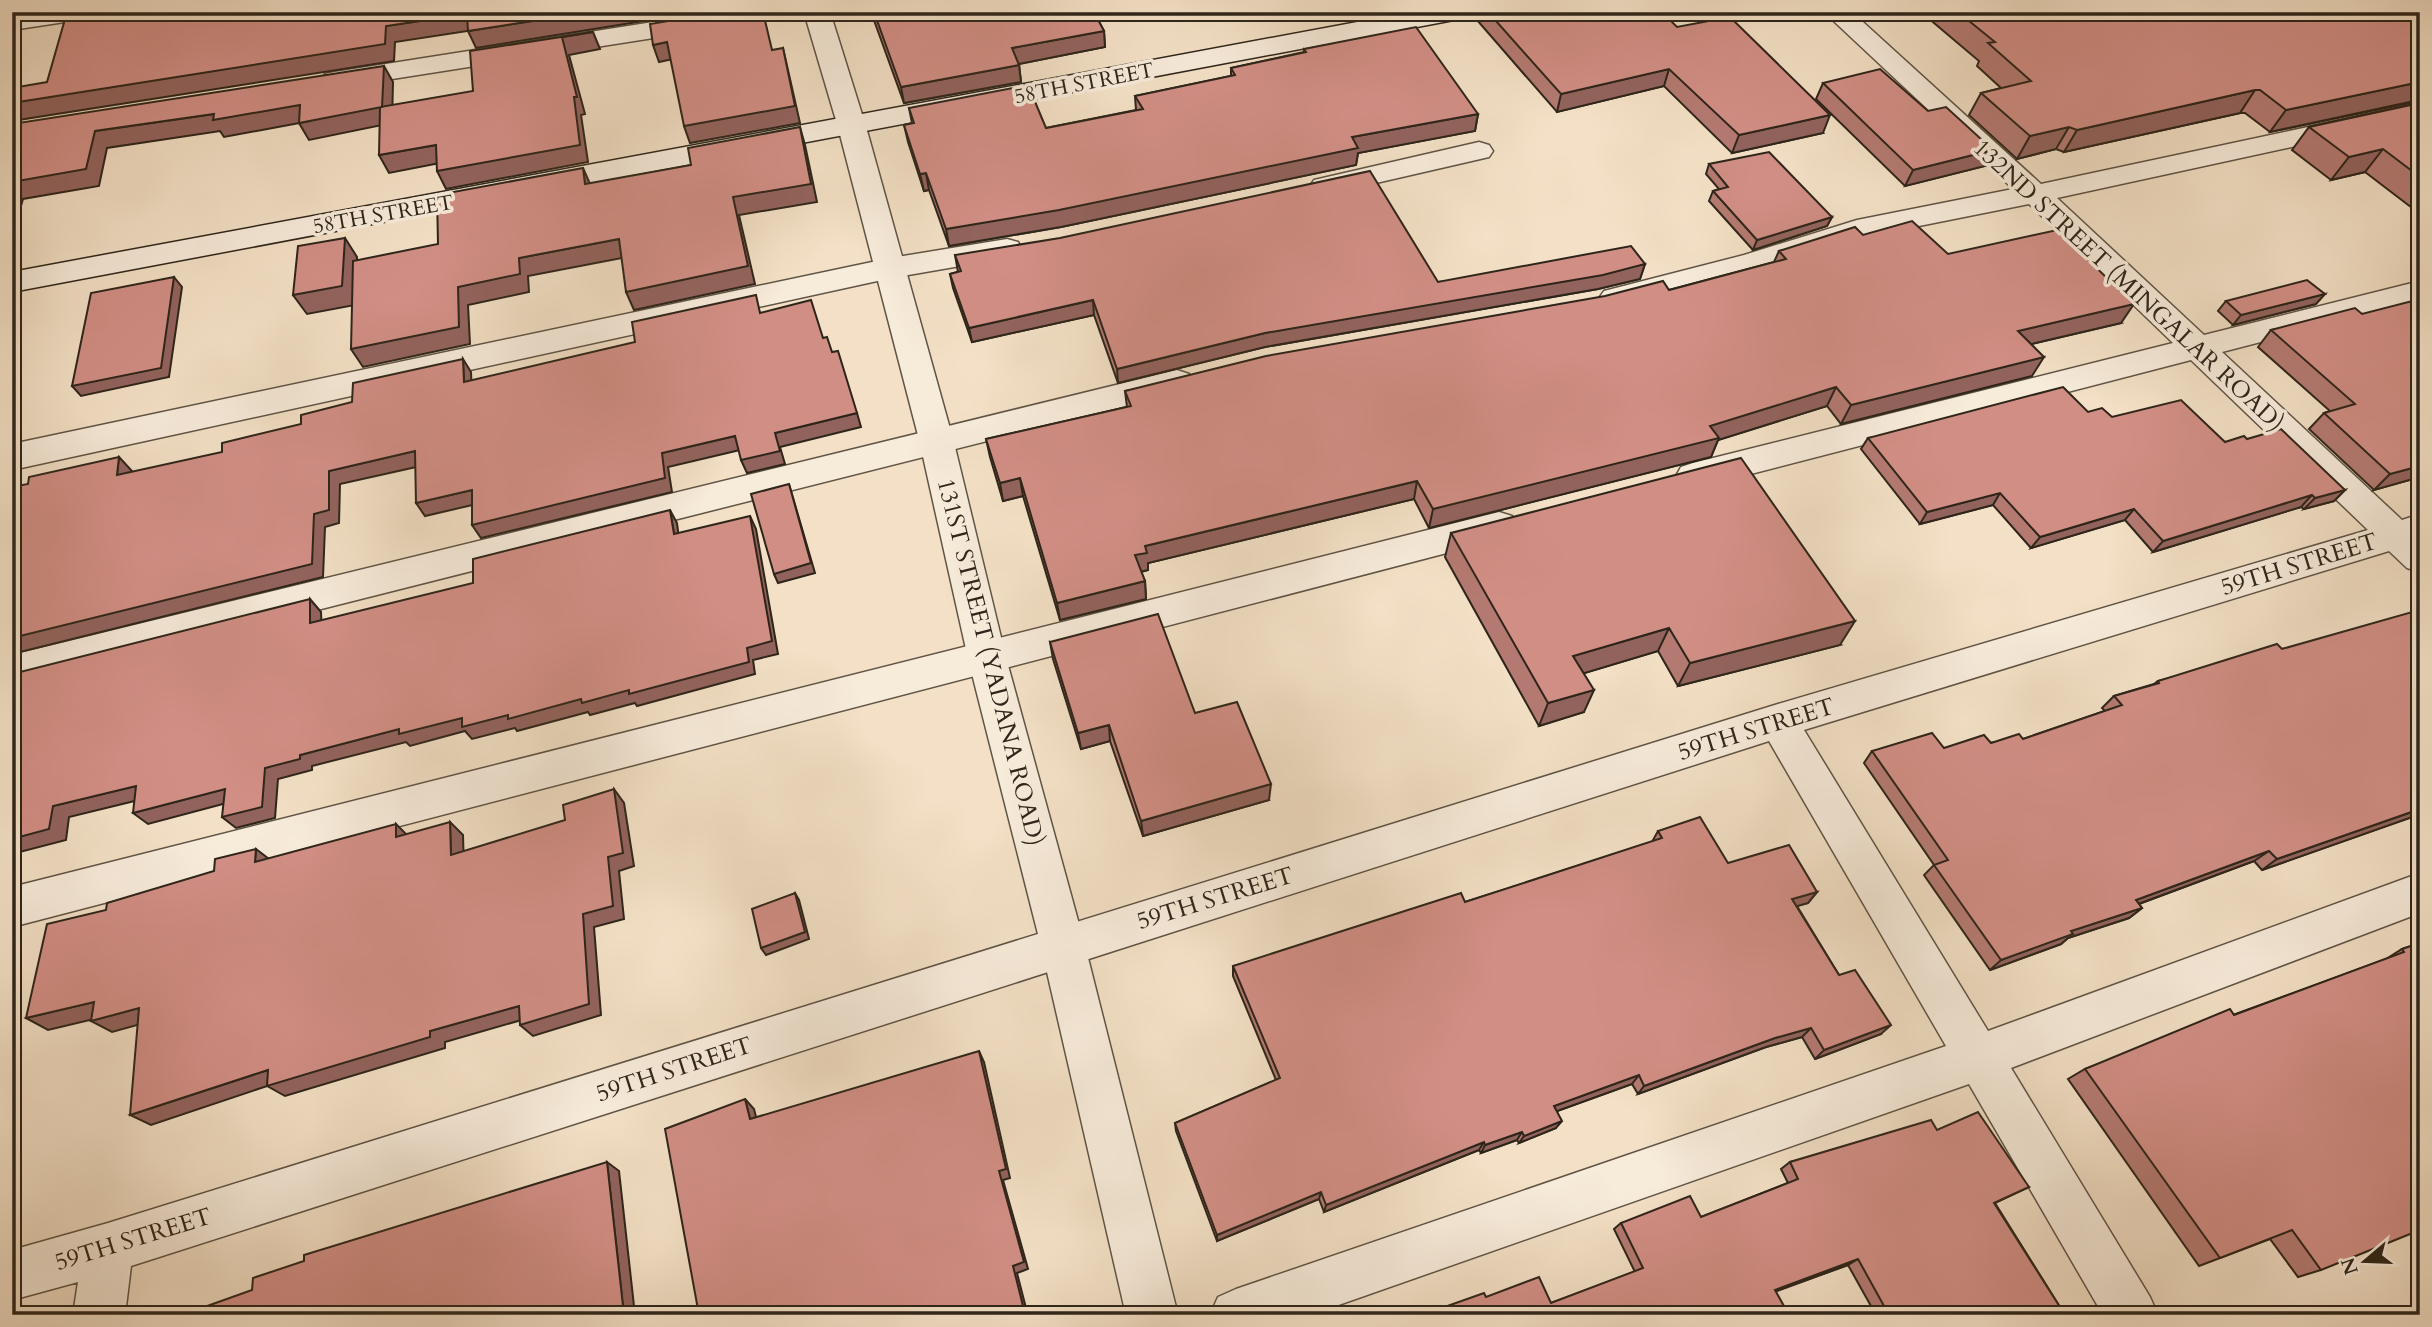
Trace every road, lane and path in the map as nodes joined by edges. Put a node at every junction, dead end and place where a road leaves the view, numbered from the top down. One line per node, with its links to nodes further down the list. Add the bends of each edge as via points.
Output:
1 (78, 12): 6 (street)
2 (768, 12): 7 (street)
3 (817, 12): 9 (street, 131ST STREET (YADANA ROAD))
4 (1454, 12): 9 (street, 58TH STREET)
5 (1837, 12): 12 (street, 132ND STREET (MINGALAR ROAD))
6 (12, 22)
7 (306, 84)
8 (2420, 111): 12 (street)
9 (852, 127): 14 (street, 131ST STREET (YADANA ROAD)); 15 (street, 58TH STREET)
10 (1479, 151): 11 (street)
11 (1302, 191)
12 (2035, 194): 17 (street, via 1857,229 1749,264); 18 (street, 132ND STREET (MINGALAR ROAD))
13 (1034, 245): 14 (street)
14 (891, 268): 20 (street, 131ST STREET (YADANA ROAD)); 21 (street)
15 (12, 282)
16 (2420, 291): 18 (street)
17 (1585, 304)
18 (2194, 347): 22 (street); 24 (street, 132ND STREET (MINGALAR ROAD))
19 (1204, 375): 20 (street)
20 (937, 443): 25 (street, 131ST STREET (YADANA ROAD)); 26 (street)
21 (12, 457)
22 (1657, 485)
23 (1537, 516): 25 (street)
24 (2412, 540): 27 (street, 59TH STREET)
25 (987, 657): 29 (street); 30 (street, 131ST STREET (YADANA ROAD))
26 (12, 671)
27 (1778, 721): 30 (street, 59TH STREET); 31 (street)
28 (2420, 893): 31 (street)
29 (12, 907)
30 (1063, 946): 32 (street, 59TH STREET); 35 (street, 131ST STREET (YADANA ROAD))
31 (1978, 1058): 36 (street); 37 (street)
32 (108, 1248): 33 (street, 59TH STREET); 34 (street)
33 (12, 1275)
34 (99, 1315)
35 (1153, 1315)
36 (1237, 1315)
37 (2132, 1315)

